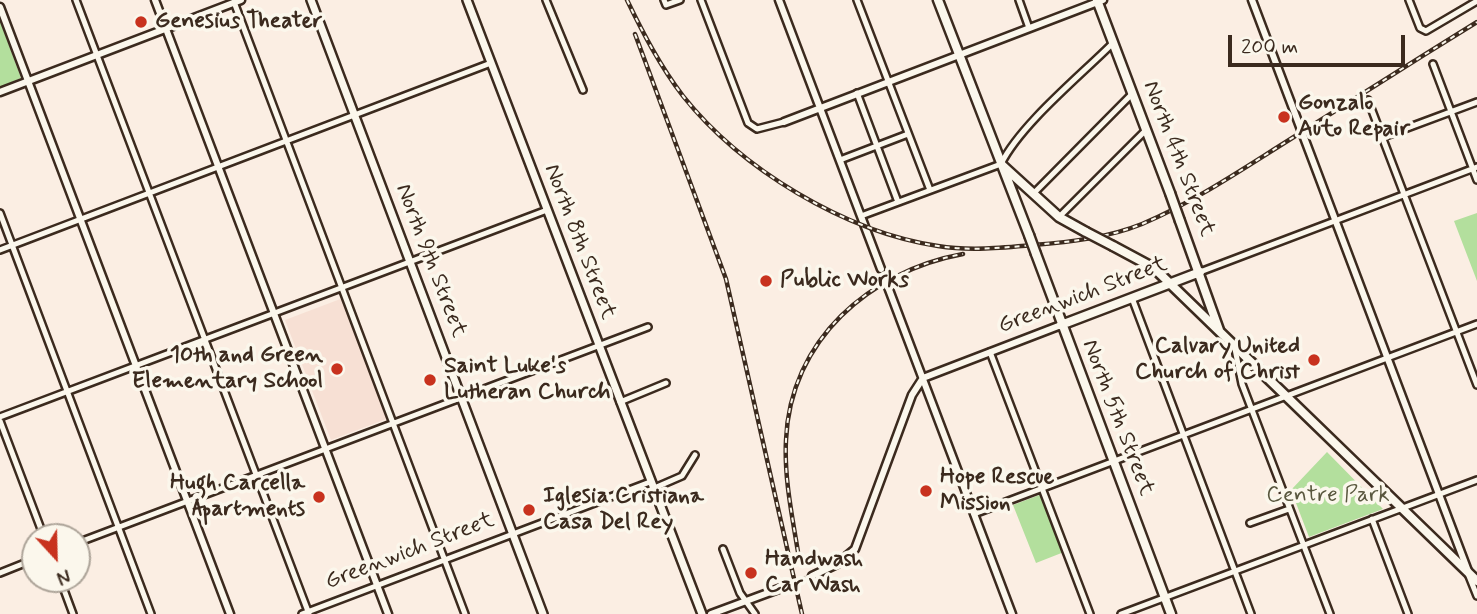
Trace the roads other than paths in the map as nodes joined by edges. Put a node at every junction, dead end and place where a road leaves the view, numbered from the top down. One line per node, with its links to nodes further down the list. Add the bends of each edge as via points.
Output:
1 (76, 0): 22 (street)
2 (155, 0): 19 (street)
3 (311, 0): 36 (main road, North 9th Street)
4 (467, 0): 24 (main road, North 8th Street)
5 (546, 0): 28 (street)
6 (664, 0): 7 (street, via 666,5)
7 (680, 0)
8 (701, 0): 37 (street, via 748,123 757,129)
9 (779, 0): 34 (street)
10 (857, 0): 27 (street)
11 (938, 0): 23 (main road, North 5th Street)
12 (1019, 0): 20 (street)
13 (1252, 0): 58 (street)
14 (1409, 0): 17 (street, via 1422,30)
15 (236, 1): 19 (street); 41 (street)
16 (1099, 1): 20 (street); 21 (main road, North 4th Street)
17 (1477, 1)
18 (0, 6): 26 (street)
19 (166, 28): 22 (street); 45 (street)
20 (1029, 28): 23 (street)
21 (1113, 43): 31 (main road, North 4th Street); 44 (street, via 1007,152)
22 (97, 55): 26 (street); 49 (street)
23 (959, 55): 27 (street); 44 (main road, North 5th Street)
24 (491, 63): 36 (street); 53 (main road, North 8th Street)
25 (1433, 64): 35 (street)
26 (28, 81): 29 (street); 57 (street)
27 (888, 82): 30 (street); 39 (street)
28 (583, 90)
29 (0, 92)
30 (857, 93): 34 (street); 42 (street)
31 (1132, 94): 38 (main road, North 4th Street); 50 (street)
32 (1368, 100): 40 (street)
33 (1477, 102): 35 (street)
34 (820, 107): 37 (street); 43 (street)
35 (1451, 112): 40 (street); 46 (street)
36 (354, 114): 41 (street); 61 (main road, North 9th Street)
37 (784, 122)
38 (1146, 130): 56 (street); 63 (main road, North 4th Street, bridge)
39 (908, 134): 42 (street); 48 (street)
40 (1383, 137): 51 (street)
41 (286, 140): 45 (street); 65 (street)
42 (877, 146): 43 (street); 52 (street)
43 (840, 160): 55 (street)
44 (1001, 164): 48 (street); 50 (main road); 70 (main road, North 5th Street, bridge)
45 (219, 166): 49 (street); 68 (street)
46 (1475, 168): 47 (street); 51 (street, Greenwich Street)
47 (1477, 180)
48 (930, 190): 52 (street)
49 (149, 193): 57 (street); 74 (street)
50 (1034, 193): 56 (main road)
51 (1404, 195): 58 (street, Greenwich Street); 72 (street)
52 (898, 202): 55 (street)
53 (547, 210): 61 (street); 75 (main road, North 8th Street)
54 (0, 214): 59 (street)
55 (861, 216): 62 (street)
56 (1059, 217): 64 (main road, bridge, via 1142,260)
57 (80, 219): 59 (street); 79 (street)
58 (1335, 221): 63 (street, Greenwich Street); 78 (street)
59 (12, 245): 60 (street); 83 (street)
60 (0, 250)
61 (410, 261): 65 (street); 84 (main road, North 9th Street)
62 (881, 269)
63 (1200, 272): 64 (main road, Greenwich Street); 73 (main road, North 4th Street)
64 (1169, 284): 67 (main road, Greenwich Street); 73 (main road)
65 (343, 287): 68 (street); 89 (street)
66 (888, 287): 80 (street)
67 (1132, 298): 70 (main road, Greenwich Street); 90 (street)
68 (274, 313): 74 (street); 91 (street)
69 (1477, 324): 72 (street)
70 (1061, 325): 77 (street, Greenwich Street); 93 (main road, North 5th Street)
71 (649, 327): 75 (street)
72 (1456, 331): 78 (street); 82 (street)
73 (1220, 333): 76 (main road)
74 (205, 340): 79 (street); 94 (street)
75 (598, 346): 84 (street); 86 (main road, North 8th Street)
76 (1235, 349): 85 (main road); 87 (street)
77 (990, 352): 80 (street, Greenwich Street); 97 (street)
78 (1387, 358): 85 (street); 98 (street)
79 (136, 366): 83 (street); 99 (street)
80 (923, 378): 102 (street); 116 (street, via 908,405 855,549)
81 (666, 383): 86 (street)
82 (1477, 385)
83 (67, 392): 88 (street); 106 (street)
84 (462, 397): 89 (street); 107 (main road, North 9th Street)
85 (1284, 397): 87 (street); 101 (main road)
86 (619, 402): 96 (main road, North 8th Street)
87 (1251, 409): 90 (street); 100 (street)
88 (0, 419): 104 (street)
89 (395, 422): 91 (street); 111 (street)
90 (1183, 434): 93 (street); 113 (street)
91 (326, 449): 94 (street); 118 (street)
92 (695, 455): 96 (street, Greenwich Street, via 682,477)
93 (1113, 461): 97 (street); 122 (main road, North 5th Street)
94 (257, 475): 99 (street); 124 (street)
95 (1477, 480): 98 (street)
96 (651, 485): 107 (street, Greenwich Street); 131 (main road, North 8th Street)
97 (1042, 488): 102 (street); 135 (street)
98 (1439, 494): 101 (street); 115 (street)
99 (187, 501): 106 (street); 127 (street)
100 (1289, 509): 105 (street); 109 (street)
101 (1400, 509): 103 (street); 115 (main road)
102 (974, 514): 134 (street)
103 (1372, 519): 109 (street); 140 (street)
104 (39, 523)
105 (1250, 523)
106 (118, 527): 108 (street); 126 (street)
107 (513, 534): 111 (street, Greenwich Street); 130 (main road, North 9th Street)
108 (91, 538)
109 (1304, 545): 113 (street); 139 (street)
110 (723, 549): 123 (street)
111 (445, 560): 118 (street, Greenwich Street); 129 (street)
112 (21, 565): 114 (street)
113 (1235, 571): 122 (street); 138 (street)
114 (0, 573)
115 (1468, 573): 117 (main road); 121 (street)
116 (812, 576)
117 (1477, 581)
118 (377, 585): 124 (street, Greenwich Street); 128 (street)
119 (785, 587): 123 (street)
120 (65, 593): 125 (street)
121 (1477, 596)
122 (1165, 598): 136 (street); 137 (main road, North 5th Street)
123 (747, 601): 132 (street); 133 (street)
124 (306, 613)
125 (73, 614)
126 (151, 614)
127 (230, 614)
128 (388, 614)
129 (466, 614)
130 (543, 614)
131 (702, 614)
132 (711, 614)
133 (755, 614)
134 (1012, 614)
135 (1090, 614)
136 (1121, 614)
137 (1171, 614)
138 (1251, 614)
139 (1330, 614)
140 (1408, 614)

